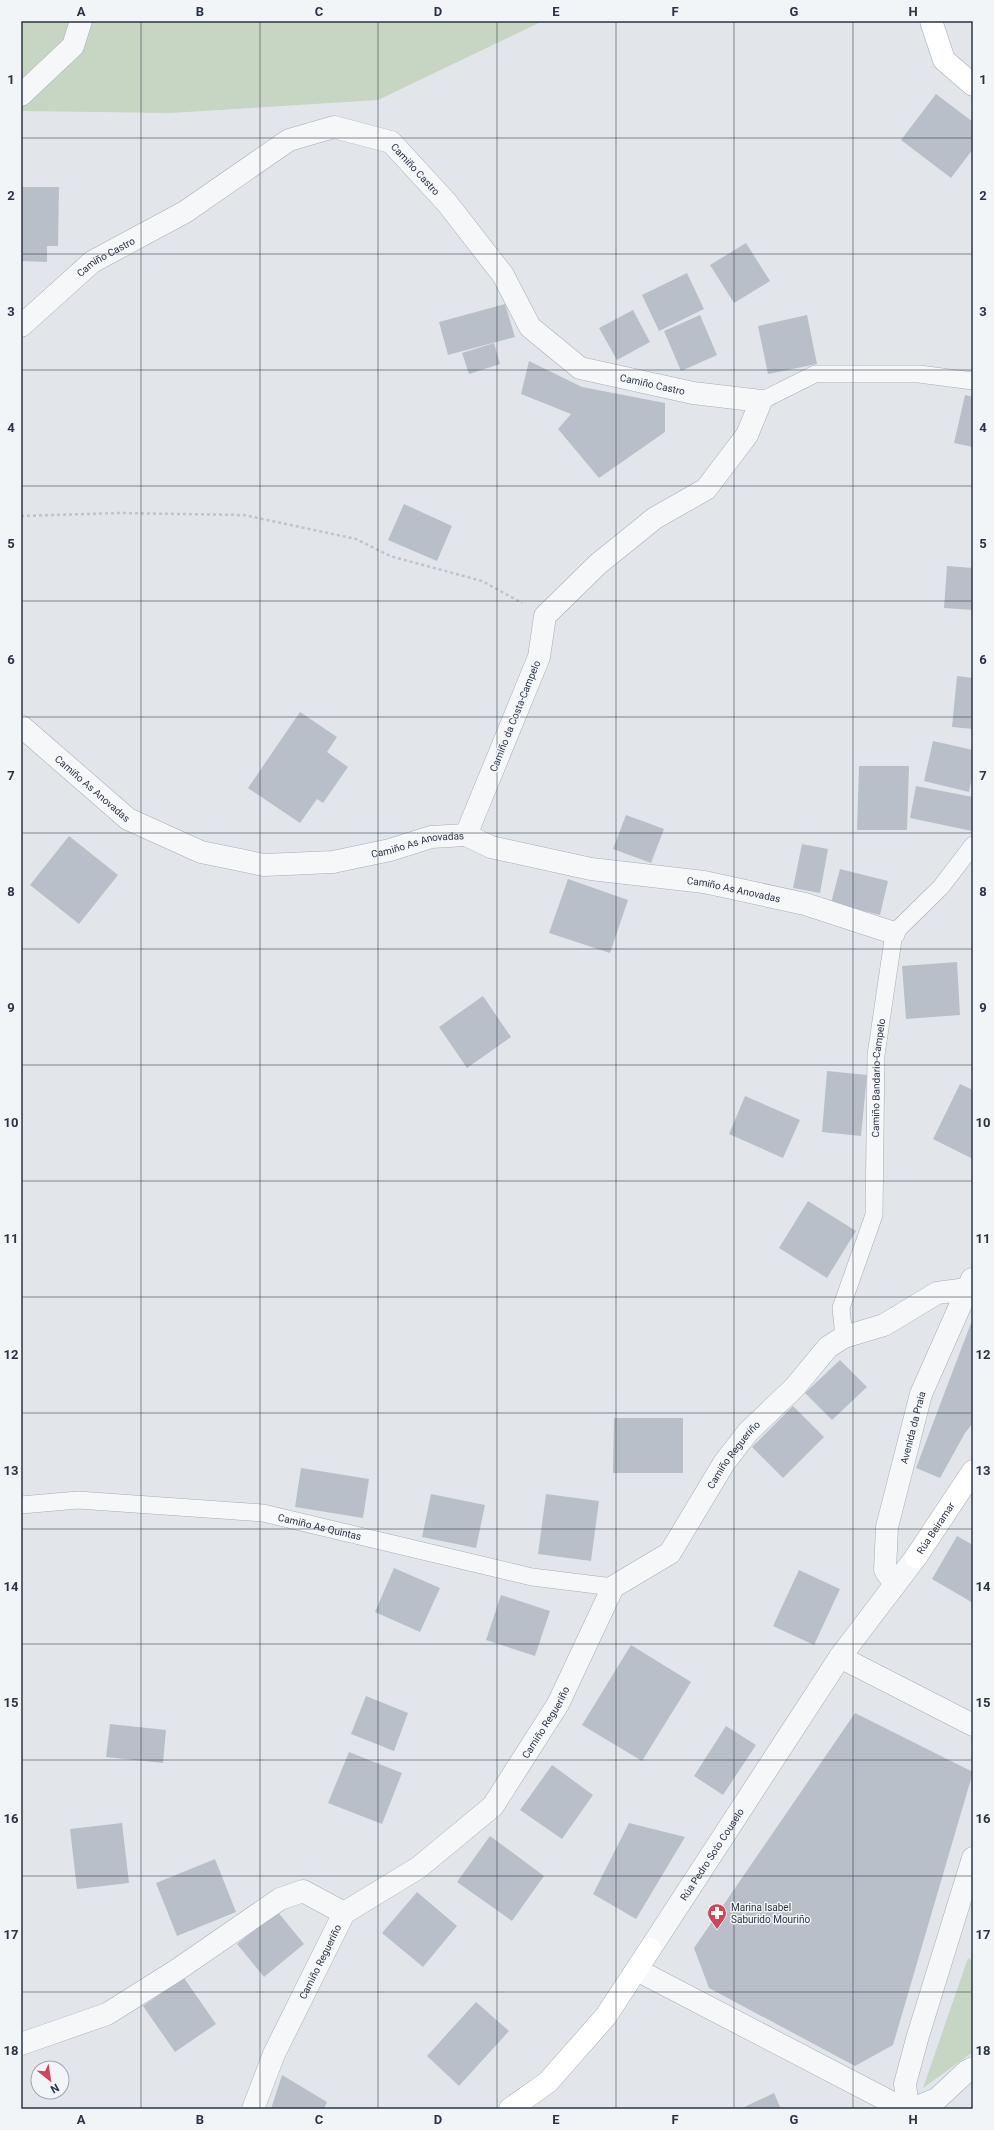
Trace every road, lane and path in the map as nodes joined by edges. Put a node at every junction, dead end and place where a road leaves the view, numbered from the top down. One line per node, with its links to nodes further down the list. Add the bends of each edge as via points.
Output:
1 (81, 21): 4 (street, via 73,46)
2 (931, 21): 3 (street, via 944,60)
3 (973, 85)
4 (21, 95)
5 (21, 326): 7 (street, Camiño Castro, via 92,262 185,212 289,140 334,127 391,142 447,203 503,275 530,328 580,368 693,393)
6 (973, 381): 7 (lane, via 919,374 815,374)
7 (761, 401): 9 (street, via 747,435 706,489 655,518 598,564)
8 (21, 516): 9 (path, via 119,513 244,515 356,539 390,556 482,581)
9 (545, 616): 11 (street, Camiño da Costa-Campelo, via 539,657)
10 (21, 726): 11 (street, Camiño As Anovadas, via 128,819 201,852 264,866 333,862 390,850 431,837)
11 (466, 835): 13 (street, Camiño As Anovadas, via 491,847 591,869 704,882 805,904)
12 (973, 845): 13 (lane, via 941,887)
13 (894, 933): 15 (lane, Camiño Bandario-Campelo, via 876,1056 874,1215 841,1308)
14 (970, 1283): 15 (street, Camiño Regueriño, via 937,1293 884,1325); 18 (street, Avenida da Praia, via 922,1394 887,1527 885,1570)
15 (844, 1337): 19 (street, Camiño Regueriño, via 828,1347 796,1387 748,1432 724,1463 670,1554)
16 (973, 1471): 18 (street, Rúa Beiramar)
17 (21, 1505): 19 (lane, Camiño As Quintas, via 78,1500 263,1513 532,1577)
18 (895, 1584): 20 (street, Rúa Pedro Soto Couselo)
19 (614, 1587): 23 (street, Camiño Regueriño, via 558,1704 493,1806 418,1868)
20 (840, 1657): 21 (street); 24 (street, Rúa Pedro Soto Couselo)
21 (973, 1725)
22 (973, 1858): 29 (street, via 916,2039 905,2084)
23 (344, 1913): 25 (street, via 303,1891 280,1899 177,1970 107,2014); 27 (street, Camiño Regueriño, via 274,2054)
24 (637, 1970): 28 (street, Rúa Pedro Soto Couselo, via 606,2016 548,2082); 29 (street)
25 (21, 2044)
26 (973, 2068): 30 (street, via 936,2099)
27 (253, 2109)
28 (510, 2109)
29 (906, 2109)
30 (912, 2109)

